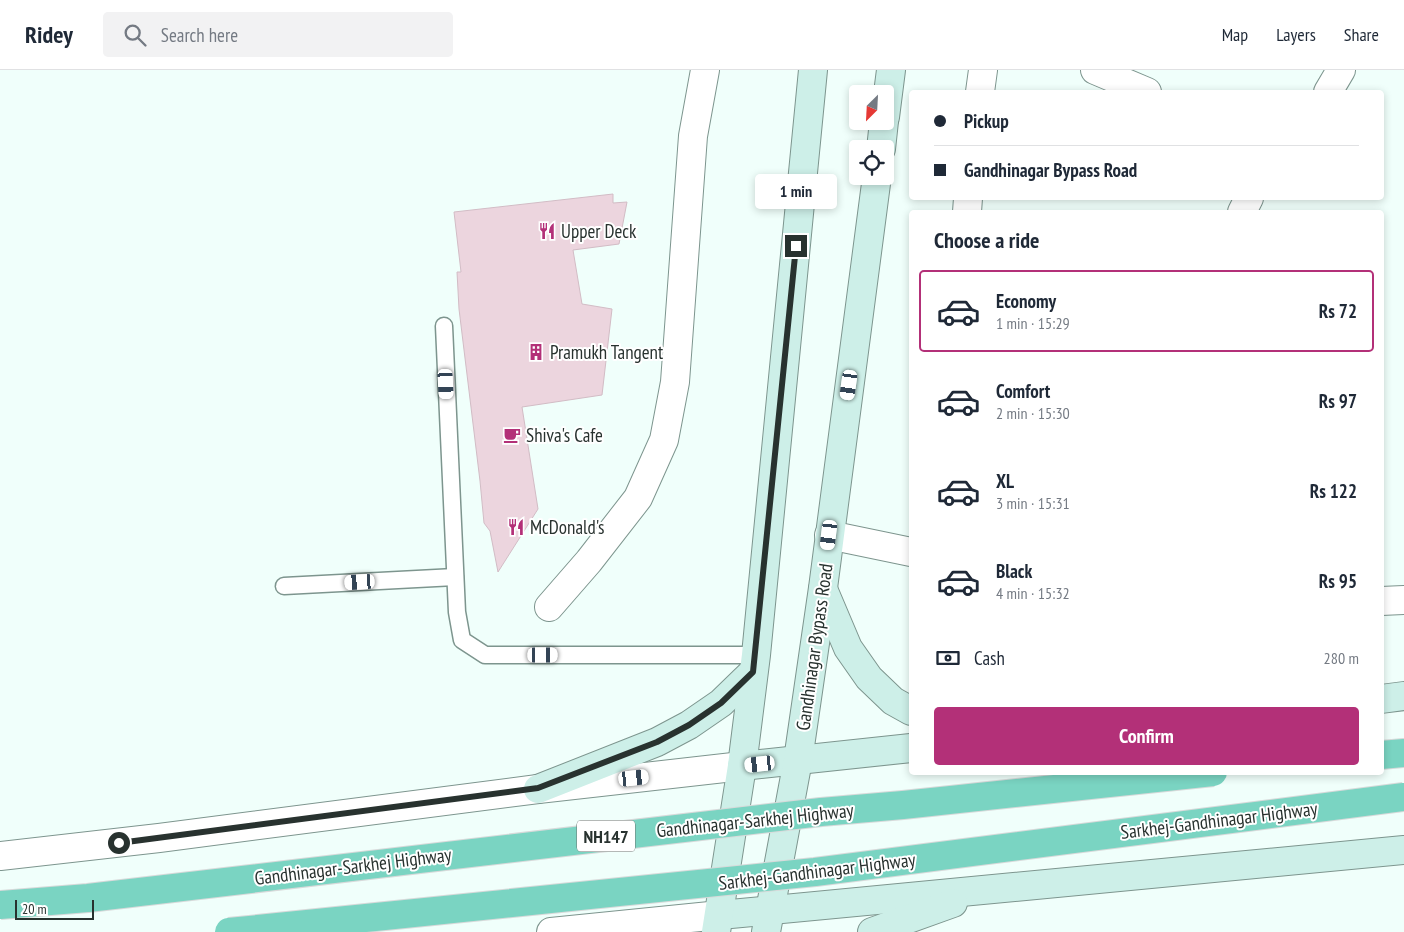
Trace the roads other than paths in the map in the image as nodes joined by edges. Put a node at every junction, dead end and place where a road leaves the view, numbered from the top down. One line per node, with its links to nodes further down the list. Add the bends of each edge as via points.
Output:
1 (705, 70): 20 (street, via 693,136 675,382 664,440 638,498)
2 (812, 70): 21 (main road)
3 (891, 70): 7 (main road)
4 (983, 70): 8 (street)
5 (1095, 70): 9 (street)
6 (1341, 70): 10 (street)
7 (889, 85)
8 (980, 90)
9 (1142, 90)
10 (1329, 90)
11 (876, 185): 13 (main road, Gandhinagar Bypass Road)
12 (444, 326): 15 (lane)
13 (829, 535): 14 (street); 17 (main road, Gandhinagar Bypass Road)
14 (909, 552)
15 (455, 578): 16 (lane); 21 (lane, via 462,640 485,654)
16 (284, 586)
17 (823, 588): 24 (main road, via 848,648 869,678 893,701); 28 (main road, Gandhinagar Bypass Road)
18 (1404, 600): 19 (street)
19 (1384, 601)
20 (549, 607)
21 (754, 664): 29 (main road); 31 (main road, via 721,703 689,725 657,742)
22 (1404, 696): 23 (main road)
23 (1384, 699)
24 (909, 710)
25 (909, 748): 28 (main road)
26 (1404, 753): 27 (highway)
27 (1384, 755)
28 (798, 760): 29 (main road); 37 (main road, Gandhinagar Bypass Road)
29 (742, 766): 31 (street); 38 (main road)
30 (1184, 775): 36 (highway, Gandhinagar-Sarkhej Highway / NH147, bridge, via 821,812 88,898)
31 (538, 788): 34 (street)
32 (1404, 797): 39 (highway, Sarkhej-Gandhinagar Highway, bridge, via 815,872)
33 (1404, 850): 35 (main road)
34 (0, 856)
35 (990, 889): 37 (main road); 41 (main road)
36 (0, 905)
37 (768, 921): 38 (main road)
38 (718, 923): 40 (street)
39 (229, 932)
40 (551, 932)
41 (872, 932)

